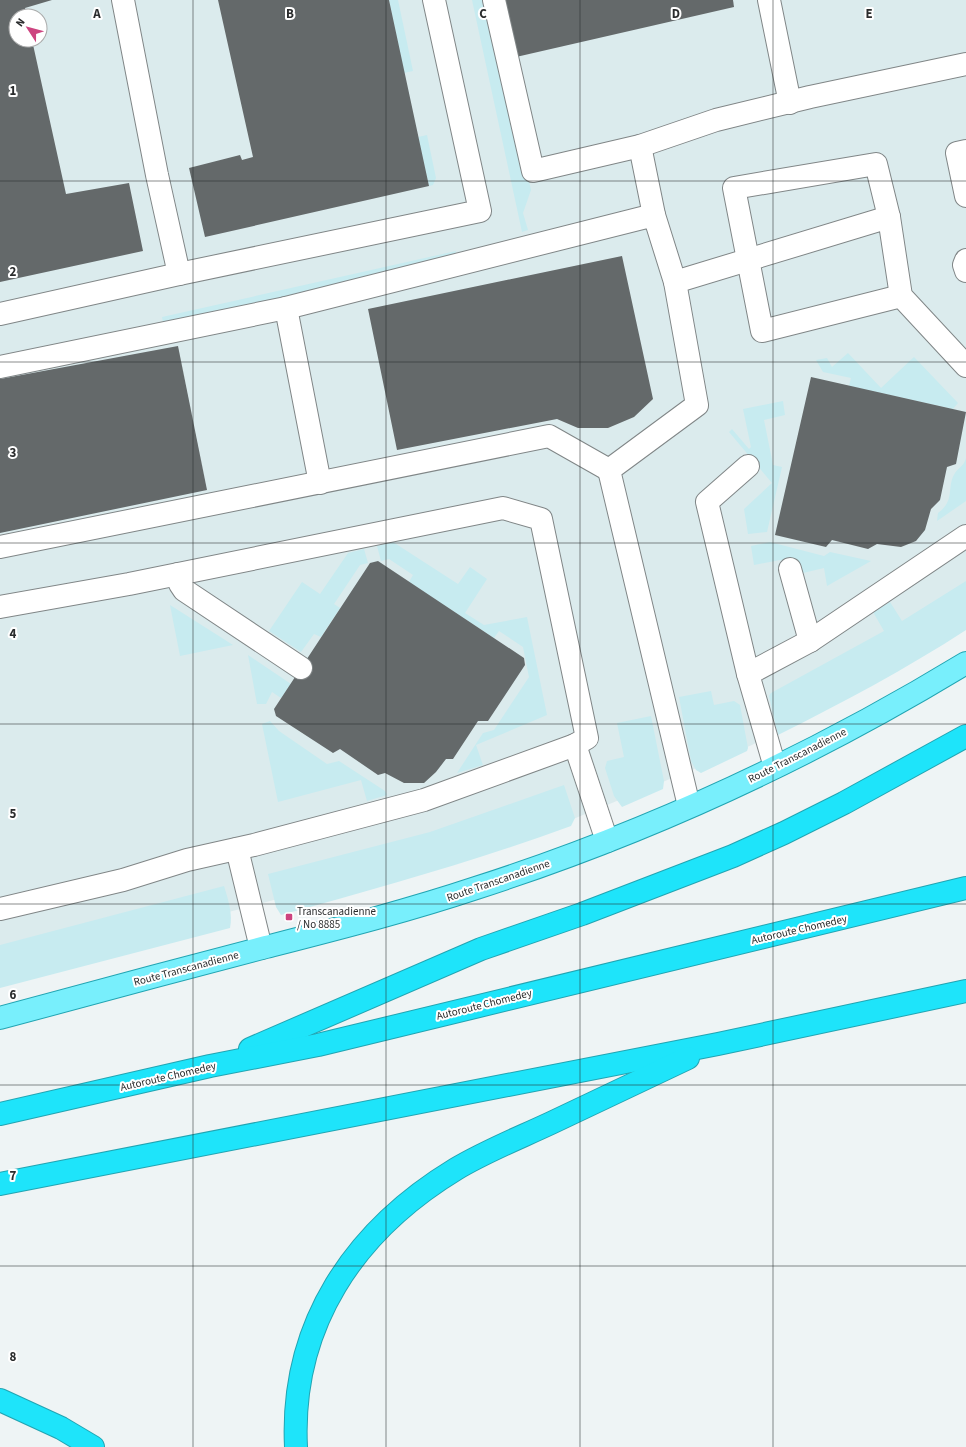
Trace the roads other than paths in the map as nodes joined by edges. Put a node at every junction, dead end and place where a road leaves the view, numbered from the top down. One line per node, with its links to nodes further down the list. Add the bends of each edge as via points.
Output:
1 (123, 0): 15 (lane)
2 (434, 0): 15 (lane, via 480,211)
3 (494, 0): 7 (lane, via 533,171)
4 (769, 0): 6 (lane)
5 (966, 64): 6 (lane)
6 (790, 103): 7 (lane, via 716,120)
7 (640, 146): 10 (lane)
8 (966, 151): 9 (lane, via 957,153)
9 (966, 196)
10 (654, 215): 16 (lane); 18 (lane)
11 (888, 217): 13 (lane); 13 (lane, via 876,164 734,188); 17 (lane)
12 (966, 260): 14 (lane)
13 (748, 261): 16 (lane); 17 (lane, via 762,331)
14 (966, 271)
15 (179, 274): 19 (lane)
16 (675, 282): 23 (lane, via 697,405)
17 (902, 296): 20 (lane)
18 (286, 308): 21 (lane); 24 (lane)
19 (0, 314)
20 (966, 366)
21 (0, 367)
22 (748, 466): 33 (lane, via 707,502)
23 (609, 470): 24 (lane, via 550,436); 37 (lane)
24 (320, 482): 26 (lane)
25 (966, 536): 30 (lane)
26 (0, 547)
27 (790, 570): 30 (lane)
28 (178, 574): 29 (lane); 32 (lane, via 184,590); 35 (lane, via 503,508 541,519 587,738)
29 (0, 607)
30 (810, 641): 33 (lane)
31 (966, 663): 36 (main road, Route Transcanadienne, via 897,703)
32 (301, 668)
33 (748, 674): 36 (lane)
34 (966, 736): 46 (highway, via 784,833 733,856 582,914 481,949)
35 (575, 745): 38 (lane); 39 (lane, via 424,800)
36 (775, 767): 37 (main road, Route Transcanadienne)
37 (689, 806): 38 (main road, Route Transcanadienne)
38 (607, 841): 42 (main road, Route Transcanadienne, via 476,889)
39 (237, 849): 41 (lane, via 187,860 123,880); 42 (lane)
40 (966, 888): 46 (highway, Autoroute Chomedey, via 318,1045)
41 (0, 909)
42 (261, 948): 44 (main road, Route Transcanadienne)
43 (966, 990): 45 (highway)
44 (0, 1018)
45 (718, 1044): 48 (highway); 51 (highway, via 484,1153 427,1188 378,1229 340,1277 312,1332 298,1391)
46 (210, 1066): 47 (highway, Autoroute Chomedey)
47 (0, 1114)
48 (0, 1184)
49 (0, 1400): 50 (highway, via 61,1428)
50 (93, 1447)
51 (296, 1447)

